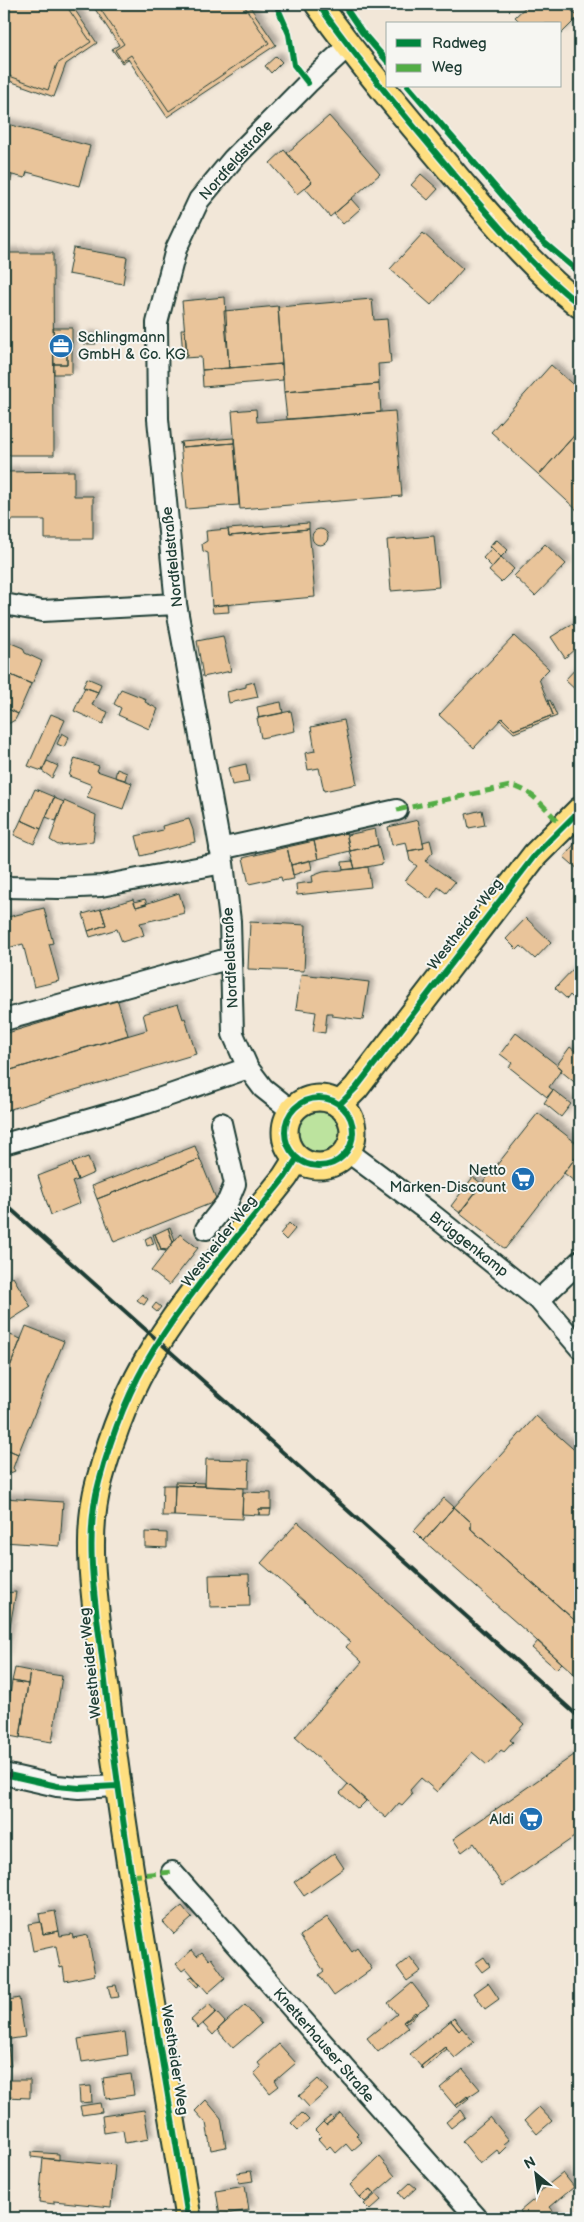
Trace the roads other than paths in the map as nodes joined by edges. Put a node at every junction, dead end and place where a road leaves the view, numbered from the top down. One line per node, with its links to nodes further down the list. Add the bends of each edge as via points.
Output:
1 (318, 4): 2 (main road)
2 (348, 46): 3 (main road, via 405,118 511,240); 5 (street, Nordfeldstraße, via 308,82 198,200 176,249 158,323 158,419)
3 (580, 305)
4 (4, 604): 5 (street, via 42,611)
5 (176, 604): 8 (street, Nordfeldstraße)
6 (397, 810): 8 (street)
7 (580, 810): 13 (main road, Westheider Weg, via 535,855 356,1088)
8 (221, 856): 9 (street, via 100,886); 10 (street, Nordfeldstraße, via 230,921)
9 (4, 887)
10 (231, 958): 11 (street); 12 (street, Nordfeldstraße, via 233,1034)
11 (4, 1020)
12 (248, 1068): 14 (street, Nordfeldstraße, via 263,1088); 16 (street, via 148,1103)
13 (339, 1105): 14 (main road, via 314,1098); 17 (main road, via 351,1121 351,1141)
14 (292, 1111): 18 (main road, via 287,1120 286,1141)
15 (221, 1123): 19 (street, via 235,1184)
16 (4, 1144)
17 (347, 1151): 18 (main road, via 339,1159 318,1166); 23 (street, Brüggenkamp)
18 (297, 1158): 20 (main road, Westheider Weg)
19 (228, 1201): 20 (street); 21 (street)
20 (255, 1216): 26 (main road, Westheider Weg, via 147,1360 126,1406 98,1485 92,1525 92,1554)
21 (206, 1229)
22 (580, 1261): 23 (street)
23 (539, 1300): 24 (street, Brüggenkamp)
24 (580, 1348)
25 (4, 1774): 26 (street, via 58,1786)
26 (117, 1786): 28 (main road, Westheider Weg)
27 (172, 1872): 29 (street, Knetterhauser Straße)
28 (188, 2218)
29 (477, 2218)

